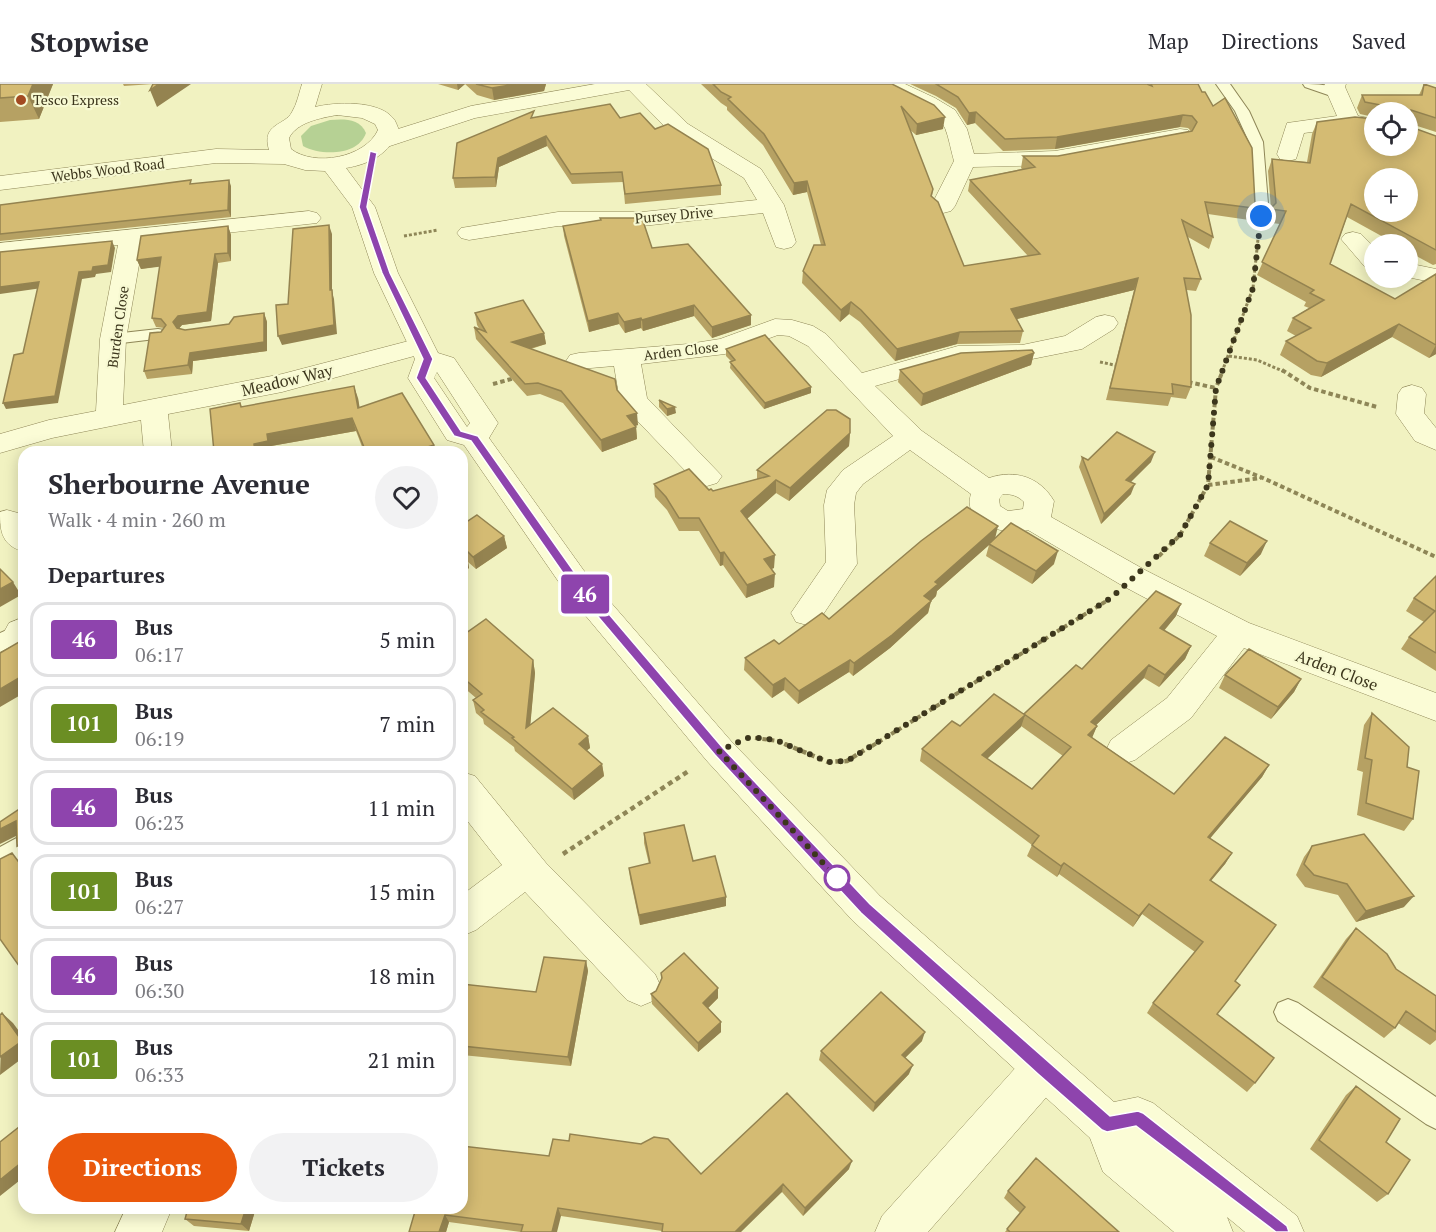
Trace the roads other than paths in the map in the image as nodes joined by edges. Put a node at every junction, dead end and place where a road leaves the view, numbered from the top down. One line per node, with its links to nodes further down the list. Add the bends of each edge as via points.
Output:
1 (312, 84): 11 (street)
2 (632, 84): 9 (street); 26 (street, via 680,129 753,174)
3 (1223, 84): 29 (lane, via 1242,111 1256,142)
4 (1311, 84): 6 (lane)
5 (894, 85): 22 (street, via 946,115 956,129)
6 (1337, 89): 12 (street)
7 (339, 93): 8 (street)
8 (355, 110): 10 (street); 11 (street, Webbs Wood Road, via 318,112)
9 (471, 112): 10 (street); 17 (street)
10 (377, 116): 17 (street, via 389,131)
11 (301, 118): 14 (street, Webbs Wood Road)
12 (1350, 121): 13 (street); 18 (street, via 1295,128)
13 (1364, 123)
14 (282, 130): 19 (street, Webbs Wood Road); 20 (street, via 279,149)
15 (1180, 135): 16 (street)
16 (1127, 143): 21 (street); 22 (street, via 1055,158)
17 (380, 146): 23 (street, via 347,163); 27 (street)
18 (1288, 154)
19 (216, 156): 20 (street, Webbs Wood Road); 24 (street, Webbs Wood Road)
20 (286, 157): 23 (street, Webbs Wood Road, via 314,165)
21 (1153, 159)
22 (965, 161): 28 (street)
23 (332, 165): 27 (street)
24 (0, 183)
25 (260, 199): 31 (street)
26 (772, 205): 32 (street, Pursey Drive, via 642,219 558,219); 35 (street)
27 (363, 207): 44 (street)
28 (943, 207)
29 (1261, 216)
30 (309, 218): 31 (street)
31 (258, 223): 33 (street)
32 (469, 233)
33 (132, 236): 36 (street); 42 (street, Burden Close)
34 (1353, 240): 37 (street)
35 (784, 242)
36 (0, 250)
37 (1364, 252)
38 (1418, 272): 39 (street)
39 (1436, 276)
40 (1105, 322): 43 (street)
41 (158, 334): 42 (lane)
42 (113, 339): 51 (street, Burden Close)
43 (1073, 343): 46 (street); 48 (street, via 1022,353 958,354)
44 (424, 353): 50 (street, Meadow Way); 52 (street, via 421,378 457,433); 52 (street, via 445,364 484,423)
45 (626, 357): 47 (street, Arden Close); 48 (street, Arden Close, via 725,346 775,327 792,328 817,339); 57 (street, Arden Close, via 634,401)
46 (1094, 360)
47 (579, 361)
48 (856, 383): 53 (street, Arden Close)
49 (1411, 404): 54 (street, via 1425,434)
50 (154, 409): 51 (street, Meadow Way); 56 (street)
51 (109, 418): 55 (street, Meadow Way, via 49,429)
52 (474, 438): 69 (street, via 576,583 719,751 866,908)
53 (912, 438): 58 (street, via 893,447 842,490 842,564); 59 (street, Arden Close, via 987,491 1011,484 1029,489 1040,501 1032,519)
54 (1436, 441)
55 (0, 444)
56 (157, 446)
57 (707, 476)
58 (807, 613)
59 (1238, 632): 60 (street, Arden Close); 61 (street, via 1179,708)
60 (1436, 707)
61 (1122, 750)
62 (468, 794): 65 (street)
63 (18, 849): 64 (lane)
64 (0, 861)
65 (530, 872): 66 (street); 67 (street)
66 (468, 914)
67 (641, 987)
68 (1288, 1012): 70 (lane)
69 (1043, 1069): 71 (street); 74 (street)
70 (1436, 1114)
71 (1107, 1125): 75 (street, via 1118,1157); 76 (street, via 1138,1118)
72 (147, 1214): 73 (street)
73 (138, 1232)
74 (898, 1232)
75 (1210, 1232)
76 (1281, 1232)

